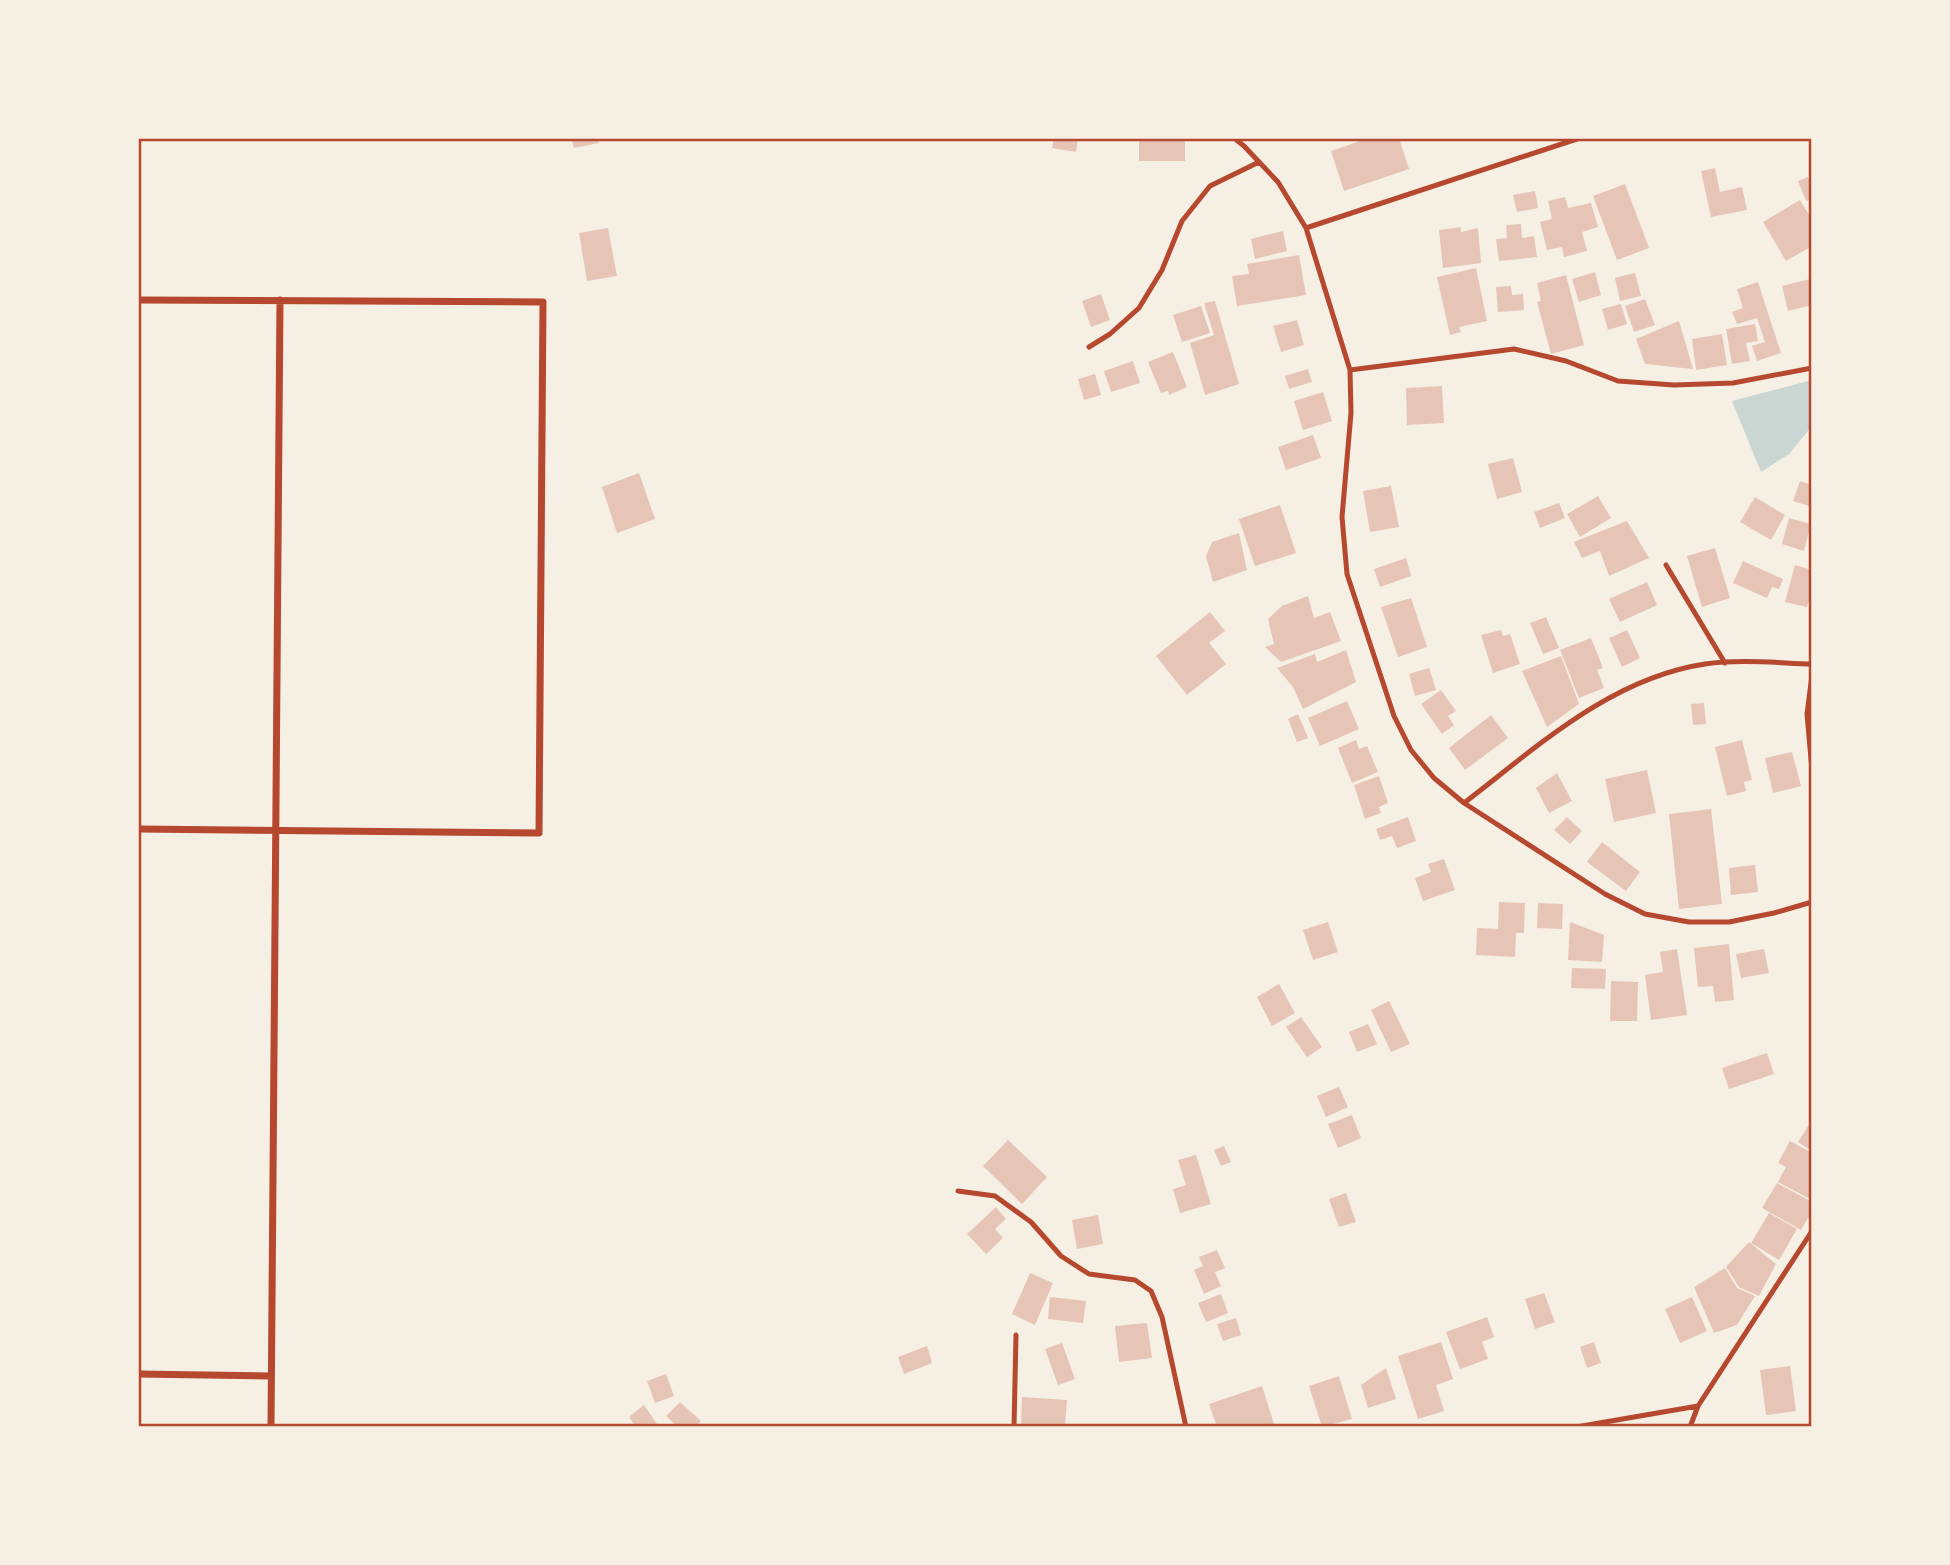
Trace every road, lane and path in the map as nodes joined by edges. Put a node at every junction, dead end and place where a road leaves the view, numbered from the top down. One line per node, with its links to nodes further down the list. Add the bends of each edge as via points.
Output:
1 (1234, 138): 3 (lane)
2 (1580, 138): 4 (lane)
3 (1259, 162): 4 (lane, via 1278,182); 7 (lane, via 1210,186 1182,221 1162,270 1139,308)
4 (1306, 228): 9 (lane)
5 (138, 300): 6 (street)
6 (280, 300): 17 (street); 17 (street, via 543,302 540,791 539,833)
7 (1089, 347)
8 (1812, 368): 9 (lane, via 1733,383 1674,385 1618,381 1566,361 1514,349)
9 (1350, 370): 15 (lane, via 1342,517 1347,574 1394,716 1411,750 1434,778)
10 (1666, 565): 11 (lane)
11 (1724, 663): 12 (lane); 15 (lane, via 1665,673 1621,692 1576,717)
12 (1812, 664)
13 (1812, 675): 14 (lane, via 1807,714)
14 (1812, 770)
15 (1464, 803): 18 (lane, via 1605,894 1645,914 1689,922 1729,922)
16 (138, 829): 17 (street)
17 (275, 830): 23 (street)
18 (1812, 902)
19 (958, 1191): 27 (lane, via 995,1196 1031,1222 1060,1256 1089,1274 1135,1280 1151,1291 1162,1317)
20 (1812, 1231): 24 (lane)
21 (1016, 1335): 26 (lane)
22 (138, 1374): 23 (street)
23 (271, 1376): 25 (street)
24 (1698, 1406): 28 (lane); 29 (lane)
25 (271, 1427)
26 (1014, 1427)
27 (1186, 1427)
28 (1576, 1427)
29 (1689, 1427)

